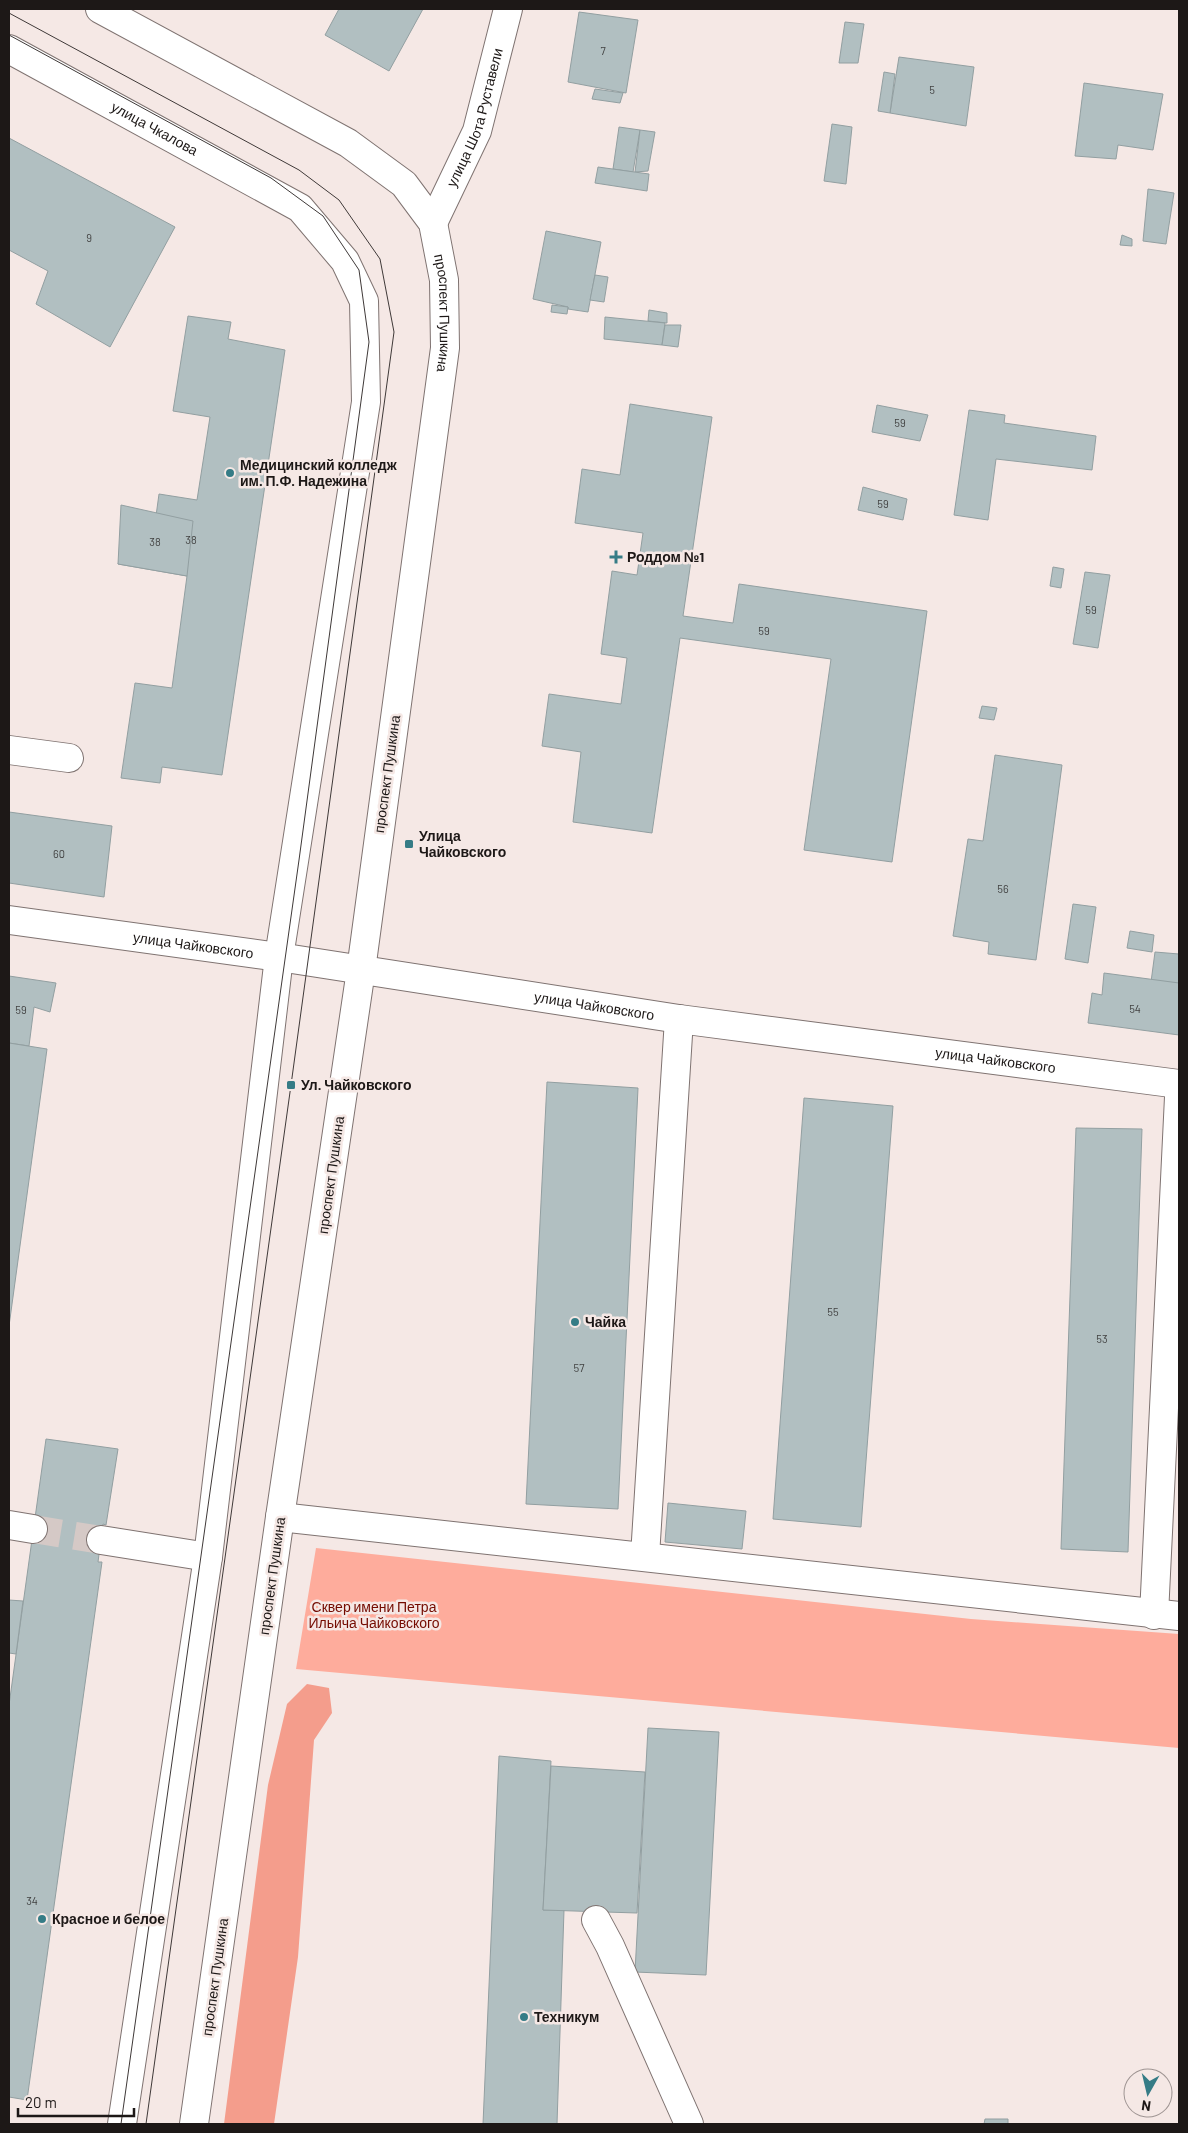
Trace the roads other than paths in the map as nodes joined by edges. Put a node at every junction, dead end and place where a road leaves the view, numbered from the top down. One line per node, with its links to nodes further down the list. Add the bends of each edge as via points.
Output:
1 (100, 9): 4 (main road, проспект Пушкина, via 348,143 404,184)
2 (508, 9): 4 (main road, улица Шота Руставели, via 477,131)
3 (9, 49): 8 (main road, улица Чкалова, via 300,208 345,261 364,301 366,402)
4 (433, 223): 9 (main road, проспект Пушкина, via 444,280 445,348)
5 (9, 750): 6 (main road)
6 (70, 758)
7 (9, 920): 8 (main road, улица Чайковского)
8 (279, 957): 9 (main road, улица Чайковского); 16 (main road)
9 (361, 970): 10 (main road, улица Чайковского); 13 (main road, проспект Пушкина)
10 (679, 1019): 11 (main road, улица Чайковского); 15 (main road)
11 (1179, 1084)
12 (1179, 1097): 17 (main road)
13 (280, 1517): 15 (main road); 20 (main road, проспект Пушкина)
14 (101, 1540): 16 (main road)
15 (645, 1556): 17 (main road)
16 (208, 1557): 19 (main road)
17 (1167, 1615)
18 (596, 1920): 21 (main road)
19 (122, 2124)
20 (194, 2124)
21 (689, 2124)

